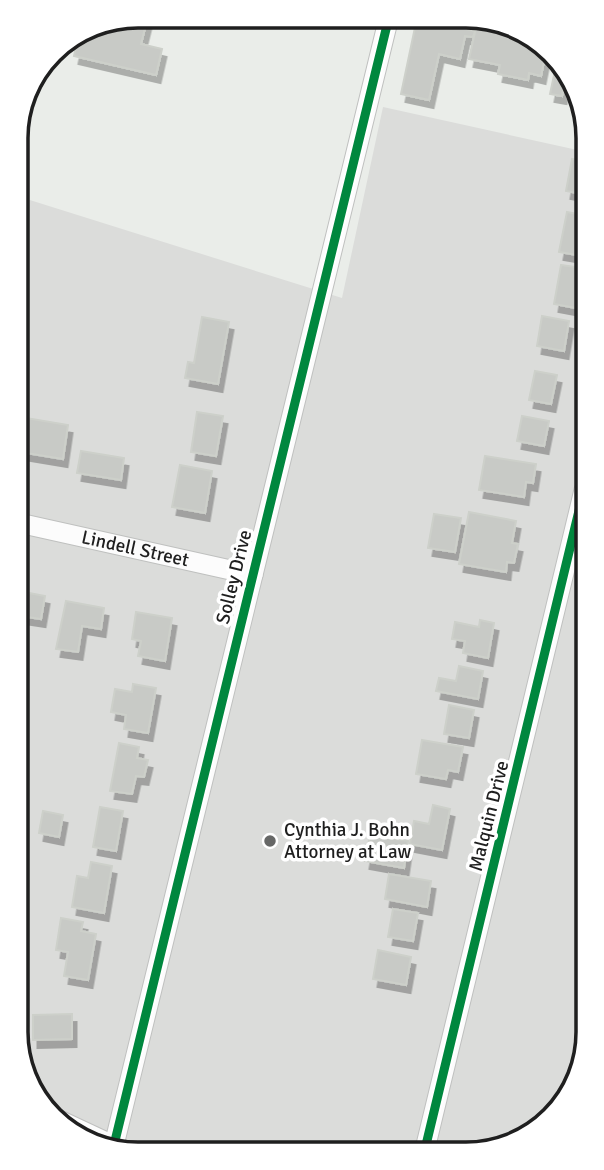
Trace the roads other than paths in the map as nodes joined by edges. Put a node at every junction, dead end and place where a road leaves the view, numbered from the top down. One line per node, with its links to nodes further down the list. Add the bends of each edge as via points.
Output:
1 (386, 28): 4 (street, Solley Drive)
2 (576, 523): 6 (street, Malquin Drive)
3 (28, 525): 4 (street, Lindell Street)
4 (253, 575): 5 (street, Solley Drive)
5 (124, 1141)
6 (427, 1142)

